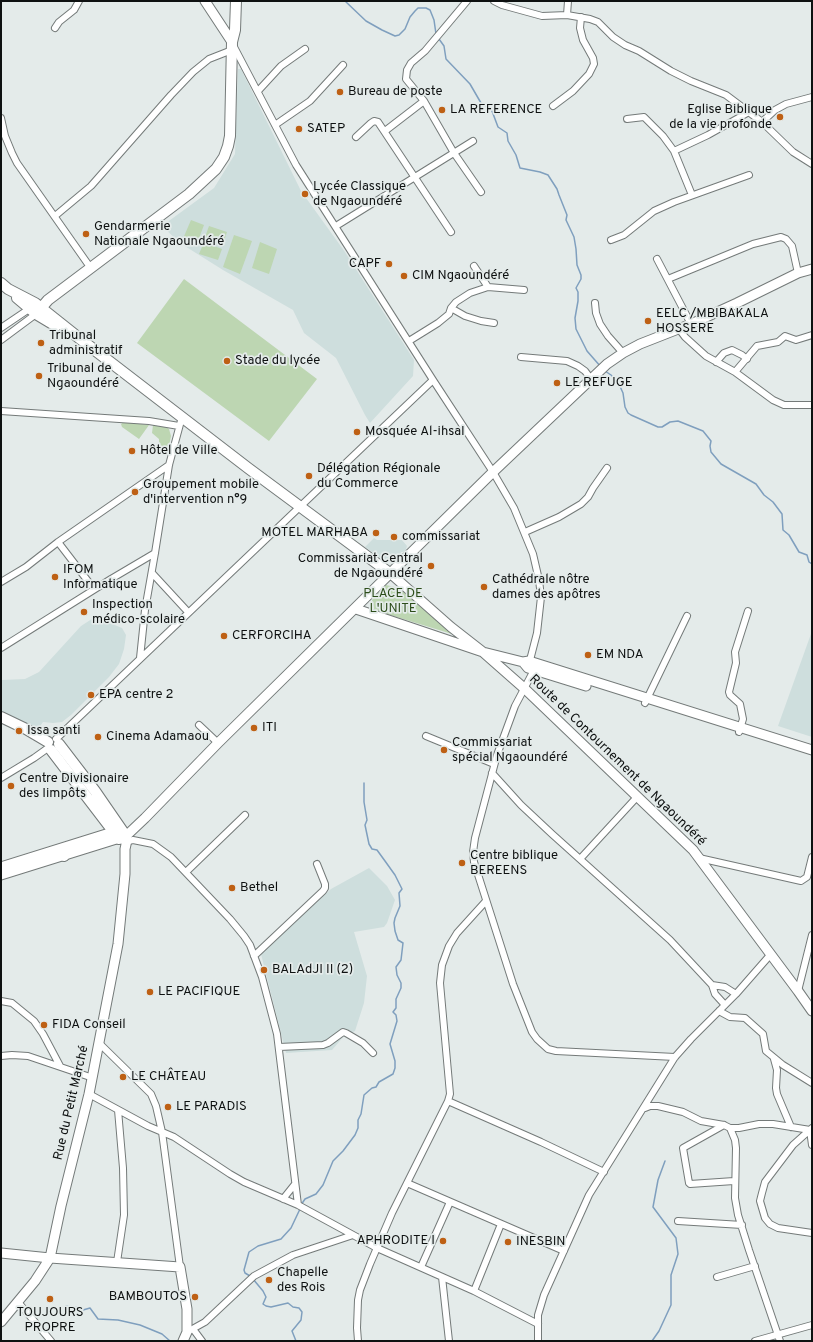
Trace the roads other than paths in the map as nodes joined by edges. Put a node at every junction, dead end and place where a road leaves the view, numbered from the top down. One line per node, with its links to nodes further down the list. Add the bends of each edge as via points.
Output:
1 (79, 1): 9 (street, via 74,10)
2 (205, 1): 10 (street)
3 (236, 1): 10 (main road)
4 (467, 1): 15 (street, via 407,70 406,80)
5 (494, 1): 7 (street, via 542,16)
6 (568, 1): 7 (street)
7 (567, 15): 8 (street)
8 (581, 17): 16 (street, via 583,40 594,64 589,74 573,91); 17 (street, via 598,22 613,37 671,72 726,94)
9 (55, 28)
10 (232, 46): 13 (street); 32 (street, via 193,72 91,186); 38 (main road, via 230,136 224,157 216,169 189,194)
11 (306, 49): 13 (street, via 281,66)
12 (343, 65): 21 (street, via 310,101)
13 (258, 91): 21 (street)
14 (812, 97): 20 (street, via 786,104)
15 (424, 101): 22 (street); 26 (street)
16 (553, 106)
17 (749, 112): 20 (street); 25 (street)
18 (1, 118): 32 (street, via 12,152)
19 (627, 119): 25 (street, via 644,117)
20 (762, 122): 27 (street, via 794,152)
21 (275, 125): 33 (street, via 296,165)
22 (384, 131): 23 (street, via 378,122 374,121); 29 (street)
23 (356, 137)
24 (473, 141): 26 (street)
25 (674, 151): 31 (street)
26 (454, 153): 29 (street); 30 (street)
27 (812, 164)
28 (749, 175): 31 (street)
29 (415, 178): 33 (street); 34 (street)
30 (481, 192)
31 (692, 195): 35 (street, via 654,211 624,235)
32 (55, 216): 38 (street)
33 (336, 226): 54 (street)
34 (451, 232)
35 (611, 240)
36 (657, 260): 41 (street)
37 (474, 266): 43 (street)
38 (90, 267): 47 (main road)
39 (812, 269): 40 (street)
40 (798, 273): 41 (street, via 792,246 781,237 753,244); 49 (street)
41 (668, 279): 49 (street)
42 (5, 286): 47 (main road)
43 (488, 287): 44 (street); 46 (street, via 470,293)
44 (524, 290)
45 (595, 303): 55 (street, via 600,324)
46 (451, 308): 48 (street, via 465,316); 54 (street, via 449,314 438,323)
47 (36, 309): 50 (street); 53 (street); 64 (main road, via 69,334 79,338)
48 (494, 323)
49 (691, 324): 51 (street)
50 (1, 328)
51 (679, 329): 55 (street); 58 (street, via 692,344)
52 (812, 335): 57 (street, via 796,340 785,336 778,342 757,346)
53 (1, 340)
54 (409, 341): 61 (street)
55 (623, 353): 60 (street)
56 (521, 357): 60 (street, via 567,361 578,366)
57 (746, 359): 58 (street, via 732,350 724,352); 59 (street)
58 (716, 362): 59 (street)
59 (735, 372): 62 (street, via 784,405)
60 (591, 379): 67 (street)
61 (433, 380): 67 (street); 68 (street)
62 (812, 405)
63 (1, 411): 64 (street)
64 (181, 422): 65 (street); 68 (main road)
65 (169, 465): 70 (street); 71 (street)
66 (607, 468): 69 (street, via 581,504)
67 (493, 472): 69 (street); 73 (street)
68 (299, 507): 73 (main road); 78 (street)
69 (525, 532): 83 (street, via 533,554 541,597 537,633)
70 (58, 542): 74 (street, via 26,567); 75 (street)
71 (155, 553): 72 (street); 75 (street)
72 (152, 573): 78 (street); 82 (street)
73 (391, 574): 76 (street); 81 (street, Route de Contournement de Ngaoundéré)
74 (1, 582)
75 (94, 589): 80 (street)
76 (356, 609): 81 (street); 90 (street)
77 (748, 611): 88 (street, via 735,652 736,666 729,692 740,704 743,718)
78 (188, 612): 82 (street)
79 (687, 616): 85 (street)
80 (1, 648)
81 (483, 652): 83 (street); 84 (street, Route de Contournement de Ngaoundéré)
82 (140, 658): 91 (street)
83 (528, 665): 84 (street); 85 (street)
84 (525, 689): 94 (street, via 515,706); 97 (street, Route de Contournement de Ngaoundéré)
85 (647, 701): 88 (street)
86 (1, 717): 91 (main road)
87 (199, 725): 90 (street)
88 (740, 730): 92 (street); 93 (street)
89 (426, 736): 94 (street)
90 (218, 743): 99 (street, via 138,825)
91 (52, 745): 96 (street); 99 (main road)
92 (812, 750)
93 (812, 755)
94 (494, 764): 95 (street)
95 (492, 773): 103 (street, via 526,810); 108 (street, via 473,852)
96 (1, 778)
97 (637, 797): 102 (street, Route de Contournement de Ngaoundéré); 103 (street)
98 (245, 815): 106 (street)
99 (122, 838): 100 (street); 106 (street, via 154,844); 119 (street, Rue du Petit Marché, via 125,874 118,944)
100 (63, 852): 105 (street); 107 (street)
101 (812, 857): 102 (street, via 807,877 802,881)
102 (699, 858): 110 (street, Route de Contournement de Ngaoundéré)
103 (580, 859): 112 (street, via 670,940)
104 (317, 864): 111 (street, via 325,884 324,891)
105 (1, 867)
106 (186, 872): 111 (street, via 244,936)
107 (1, 876)
108 (486, 901): 123 (street, via 513,984 532,1032 541,1044 556,1051); 129 (street, via 457,933 442,965 440,983 450,1085)
109 (812, 935): 113 (street)
110 (771, 954): 113 (street, Route de Contournement de Ngaoundéré); 114 (street)
111 (254, 956): 120 (street, via 262,977)
112 (712, 985): 114 (street, via 725,987); 116 (street, via 715,994)
113 (798, 991): 118 (street, Route de Contournement de Ngaoundéré)
114 (736, 994): 116 (street)
115 (1, 1001): 125 (street, via 12,1003 34,1021)
116 (725, 1005): 117 (street)
117 (719, 1011): 123 (street); 124 (street, via 730,1017 745,1018 762,1032 765,1049)
118 (812, 1011)
119 (100, 1044): 126 (street, Rue du Petit Marché); 136 (street, via 151,1094)
120 (279, 1047): 121 (street, via 323,1045 343,1032 363,1043); 142 (street)
121 (373, 1053)
122 (1, 1056): 125 (street, via 28,1056)
123 (675, 1057): 130 (street)
124 (774, 1057): 127 (street); 133 (street, via 777,1094)
125 (60, 1066): 126 (street)
126 (93, 1078): 128 (street, Rue du Petit Marché)
127 (812, 1083)
128 (90, 1094): 131 (street); 154 (street, Rue du Petit Marché)
129 (448, 1101): 139 (street); 141 (street)
130 (644, 1108): 132 (street, via 658,1106 683,1112 701,1121); 139 (street)
131 (118, 1110): 136 (street); 155 (street, via 124,1215)
132 (727, 1126): 134 (street); 137 (street); 140 (street, via 683,1148 690,1184)
133 (791, 1127): 134 (street, via 759,1124); 135 (street)
134 (739, 1128): 137 (street)
135 (811, 1129): 138 (street); 149 (street, via 793,1146 766,1182 760,1201 770,1224 778,1228)
136 (162, 1132): 143 (street, via 174,1136 244,1182); 157 (street)
137 (735, 1140): 140 (street)
138 (812, 1145)
139 (604, 1172): 152 (street, via 589,1194)
140 (734, 1181): 148 (street, via 735,1198)
141 (407, 1183): 144 (street); 151 (street)
142 (295, 1184): 143 (street); 145 (street)
143 (283, 1199): 145 (street)
144 (450, 1202): 147 (street); 158 (street)
145 (300, 1207): 150 (street)
146 (678, 1221): 148 (street)
147 (501, 1224): 152 (street); 161 (street)
148 (742, 1225): 156 (street)
149 (812, 1233)
150 (353, 1236): 151 (street); 166 (street, via 293,1255 252,1278 205,1322)
151 (377, 1248): 158 (street); 171 (street, via 360,1290 357,1309)
152 (564, 1251): 164 (street, via 544,1296)
153 (1, 1253): 154 (street)
154 (50, 1258): 155 (street); 162 (street, Rue du Petit Marché)
155 (117, 1262): 157 (street)
156 (755, 1266): 160 (street); 167 (street)
157 (180, 1267): 166 (street)
158 (421, 1267): 159 (street)
159 (442, 1277): 161 (street); 172 (street)
160 (717, 1277)
161 (474, 1291): 164 (street)
162 (18, 1302): 163 (street, Rue du Petit Marché); 168 (street)
163 (1, 1322)
164 (538, 1324): 173 (street)
165 (812, 1325): 167 (street)
166 (190, 1330): 169 (street); 170 (street)
167 (778, 1334): 174 (street); 175 (street)
168 (51, 1341)
169 (183, 1341)
170 (202, 1341)
171 (358, 1341)
172 (449, 1341)
173 (538, 1341)
174 (755, 1341)
175 (780, 1341)

